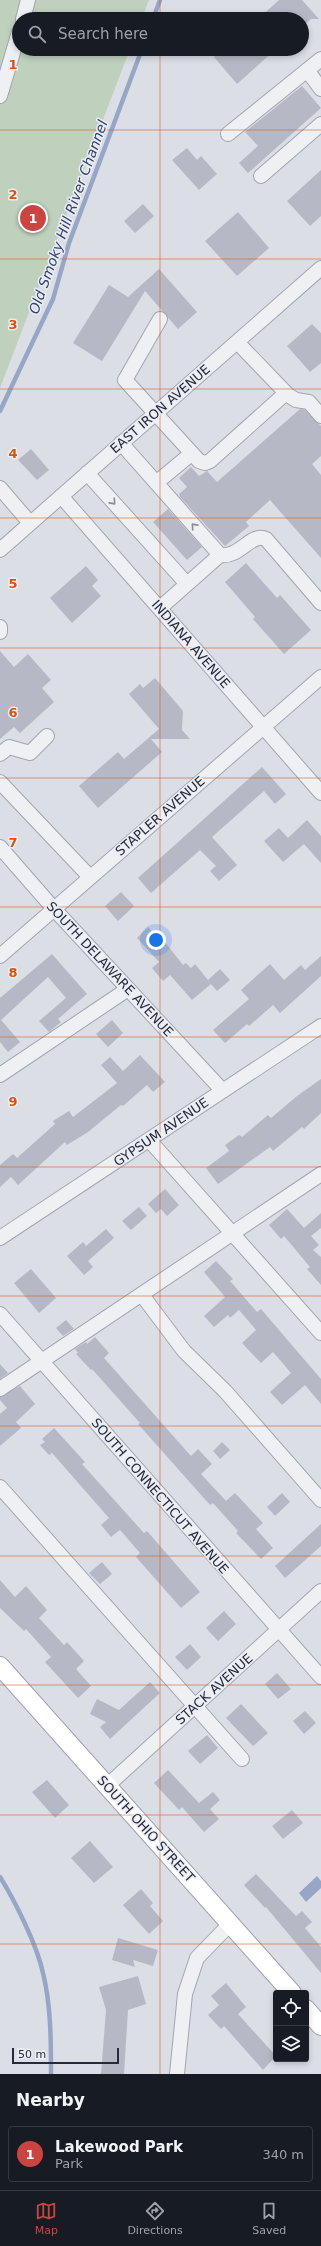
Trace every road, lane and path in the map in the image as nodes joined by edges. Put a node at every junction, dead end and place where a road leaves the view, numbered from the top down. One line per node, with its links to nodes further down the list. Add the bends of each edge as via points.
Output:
1 (28, 0): 2 (street)
2 (25, 12)
3 (12, 56): 7 (street)
4 (321, 59): 5 (street)
5 (307, 70): 6 (street); 9 (street)
6 (321, 89)
7 (0, 96)
8 (321, 124): 10 (street)
9 (228, 134)
10 (261, 176)
11 (321, 268): 13 (street, EAST IRON AVENUE)
12 (160, 318): 15 (street, via 125,380)
13 (237, 342): 14 (street); 15 (street, EAST IRON AVENUE)
14 (286, 393): 16 (street, via 296,400 309,402); 18 (street, via 210,461 199,461)
15 (155, 414): 17 (street, EAST IRON AVENUE); 18 (street)
16 (321, 416)
17 (121, 443): 19 (street, EAST IRON AVENUE); 20 (street)
18 (191, 454): 20 (street)
19 (87, 473): 22 (street, EAST IRON AVENUE); 26 (street, one-way to 26)
20 (156, 483): 25 (street, one-way to 20)
21 (0, 488): 23 (street)
22 (61, 496): 23 (street, EAST IRON AVENUE); 28 (street, INDIANA AVENUE)
23 (30, 523): 24 (street, EAST IRON AVENUE)
24 (0, 550)
25 (220, 555): 26 (street); 27 (street, via 228,556 238,552 256,537 266,539)
26 (187, 584): 28 (street)
27 (321, 603)
28 (160, 608): 32 (street, INDIANA AVENUE)
29 (0, 627): 30 (street)
30 (0, 632)
31 (321, 676): 32 (street, STAPLER AVENUE)
32 (263, 726): 36 (street, INDIANA AVENUE); 38 (street, STAPLER AVENUE)
33 (47, 736): 34 (street, via 30,753 9,747)
34 (0, 754)
35 (0, 782): 38 (street)
36 (321, 793)
37 (0, 847): 39 (street, SOUTH DELAWARE AVENUE)
38 (90, 877): 39 (street, STAPLER AVENUE)
39 (54, 909): 40 (street, STAPLER AVENUE); 41 (street, SOUTH DELAWARE AVENUE)
40 (0, 956)
41 (128, 989): 43 (street); 44 (street, SOUTH DELAWARE AVENUE)
42 (321, 1026): 44 (street, GYPSUM AVENUE)
43 (0, 1075)
44 (222, 1090): 45 (street, GYPSUM AVENUE)
45 (150, 1141): 47 (street); 48 (street, GYPSUM AVENUE)
46 (321, 1174): 47 (street)
47 (233, 1235): 49 (street); 51 (street)
48 (0, 1238)
49 (142, 1295): 52 (street); 55 (street, via 184,1351 225,1390)
50 (0, 1314): 52 (street, SOUTH CONNECTICUT AVENUE)
51 (321, 1333)
52 (41, 1361): 53 (street); 57 (street, SOUTH CONNECTICUT AVENUE)
53 (0, 1389)
54 (0, 1487): 60 (street)
55 (321, 1500)
56 (321, 1591): 57 (street, STACK AVENUE)
57 (279, 1630): 59 (street, SOUTH CONNECTICUT AVENUE); 60 (street, STACK AVENUE)
58 (0, 1666): 62 (main road, SOUTH OHIO STREET)
59 (321, 1677)
60 (194, 1707): 61 (street); 62 (street, STACK AVENUE)
61 (242, 1759)
62 (107, 1786): 63 (main road, SOUTH OHIO STREET)
63 (230, 1924): 64 (main road, SOUTH OHIO STREET); 67 (street, via 197,1958 185,1994)
64 (289, 1990)
65 (309, 2012): 66 (main road)
66 (321, 2026)
67 (177, 2074)

